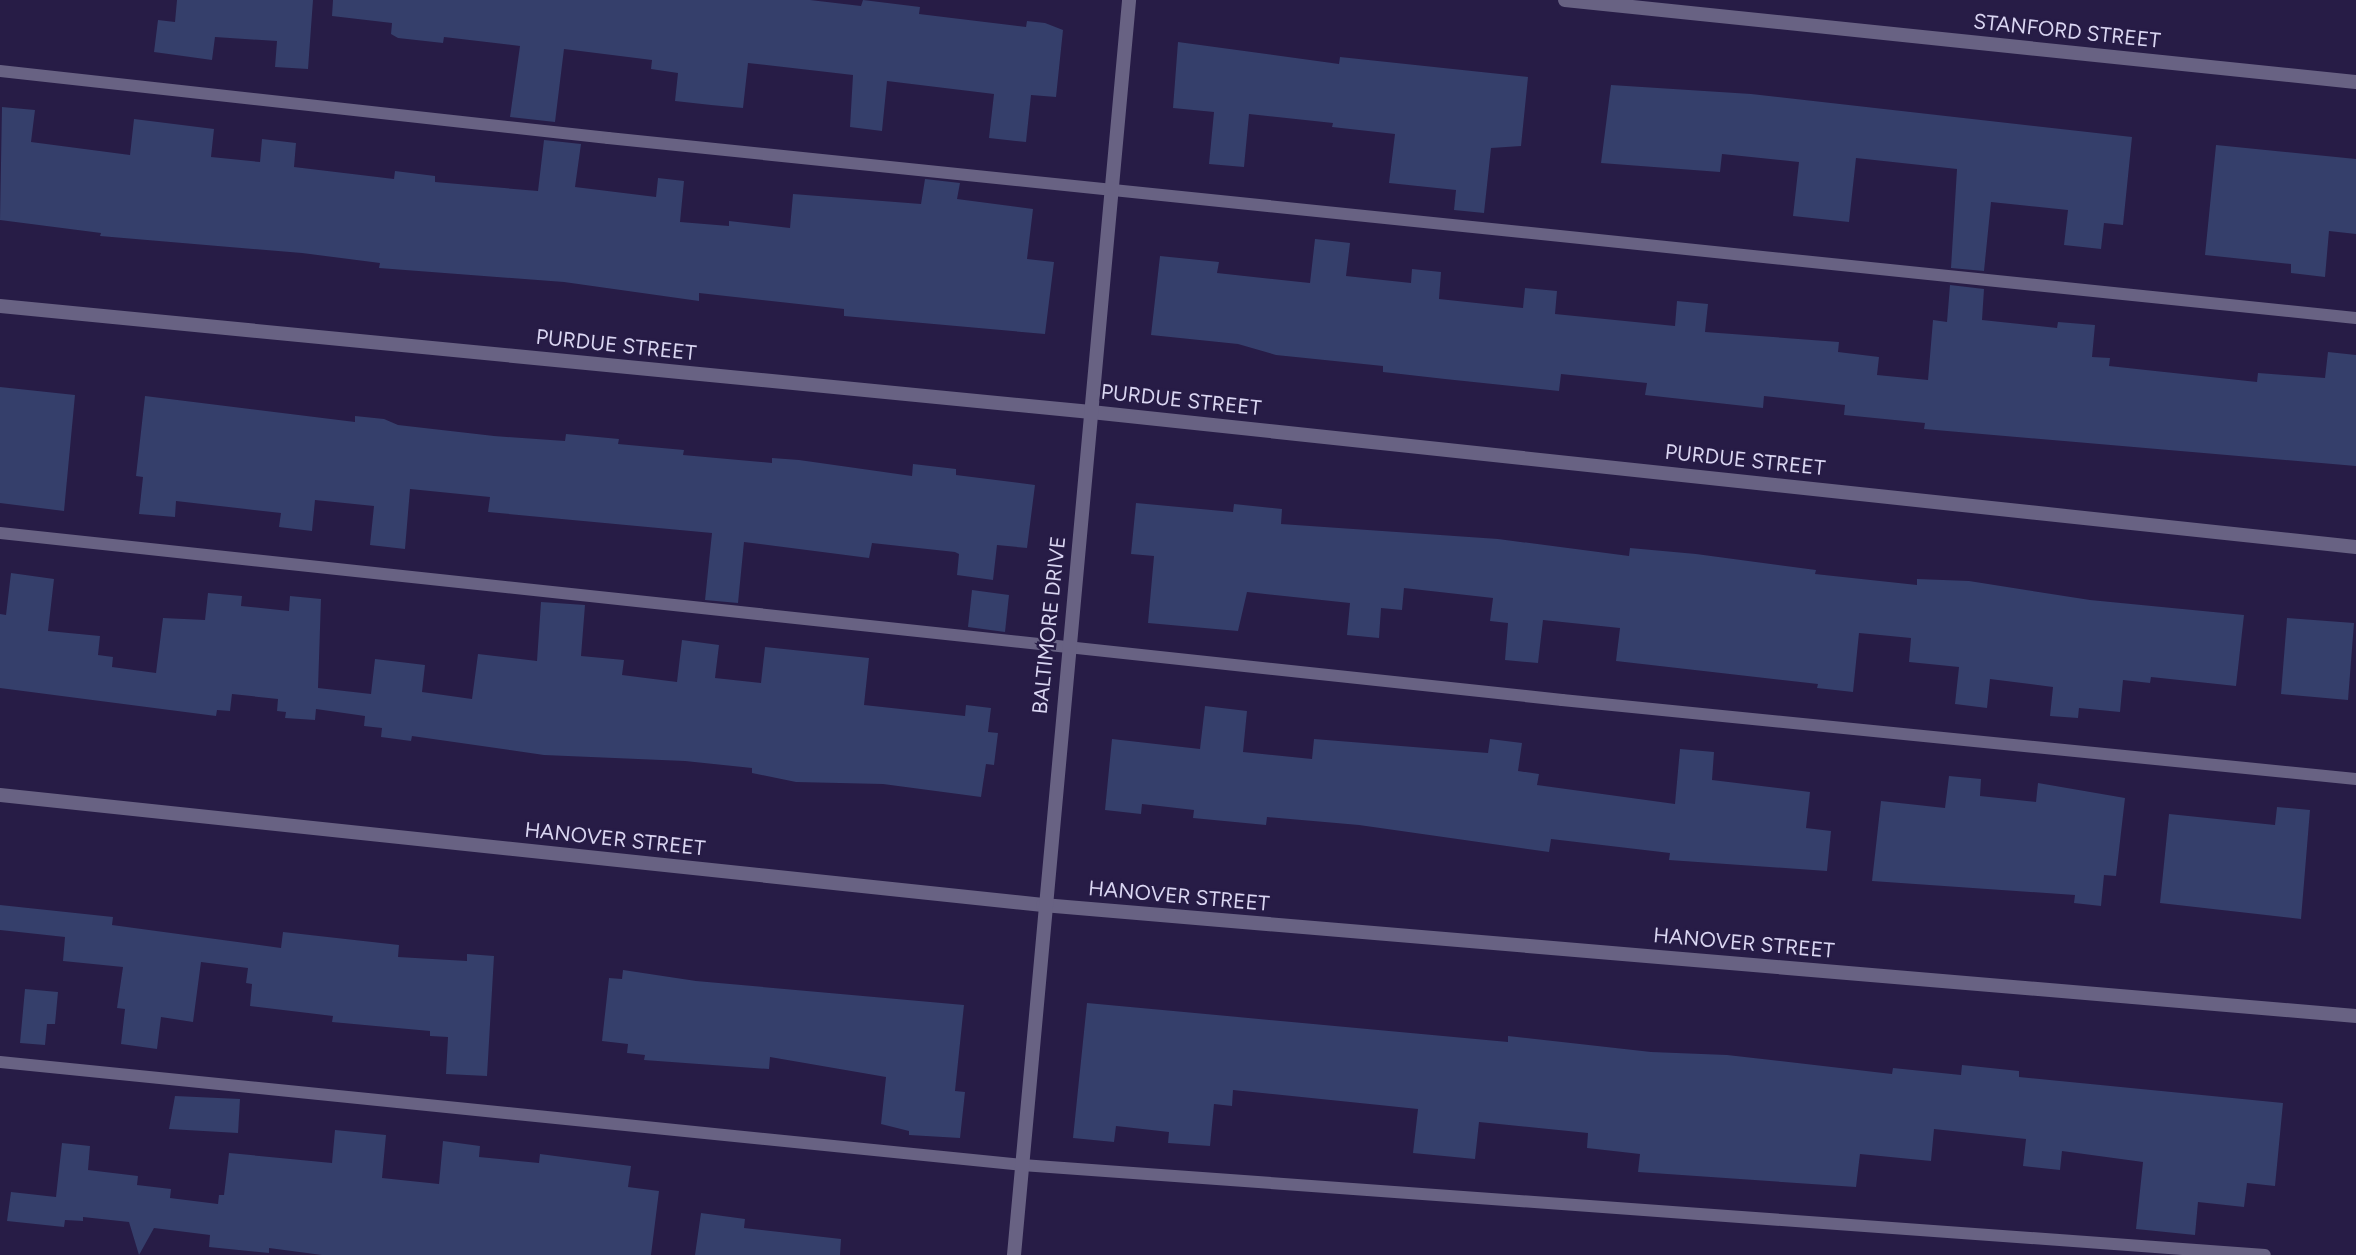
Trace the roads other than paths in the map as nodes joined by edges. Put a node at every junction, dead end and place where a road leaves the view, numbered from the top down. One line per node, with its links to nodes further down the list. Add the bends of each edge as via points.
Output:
1 (1129, 0): 5 (street, BALTIMORE DRIVE)
2 (1565, 0): 4 (street, STANFORD STREET)
3 (0, 71): 5 (lane)
4 (2356, 82)
5 (1112, 189): 7 (lane); 8 (street, BALTIMORE DRIVE)
6 (0, 306): 8 (street, PURDUE STREET)
7 (2356, 318)
8 (1091, 412): 10 (street, PURDUE STREET); 11 (street, BALTIMORE DRIVE)
9 (0, 533): 11 (lane)
10 (2356, 547)
11 (1068, 646): 12 (lane); 14 (street, BALTIMORE DRIVE)
12 (2356, 779)
13 (0, 795): 14 (street, HANOVER STREET)
14 (1043, 905): 15 (street, HANOVER STREET); 17 (street, BALTIMORE DRIVE)
15 (2356, 1016)
16 (0, 1062): 17 (lane)
17 (1022, 1166): 18 (street, BALTIMORE DRIVE); 19 (lane)
18 (1014, 1255)
19 (2265, 1255)

